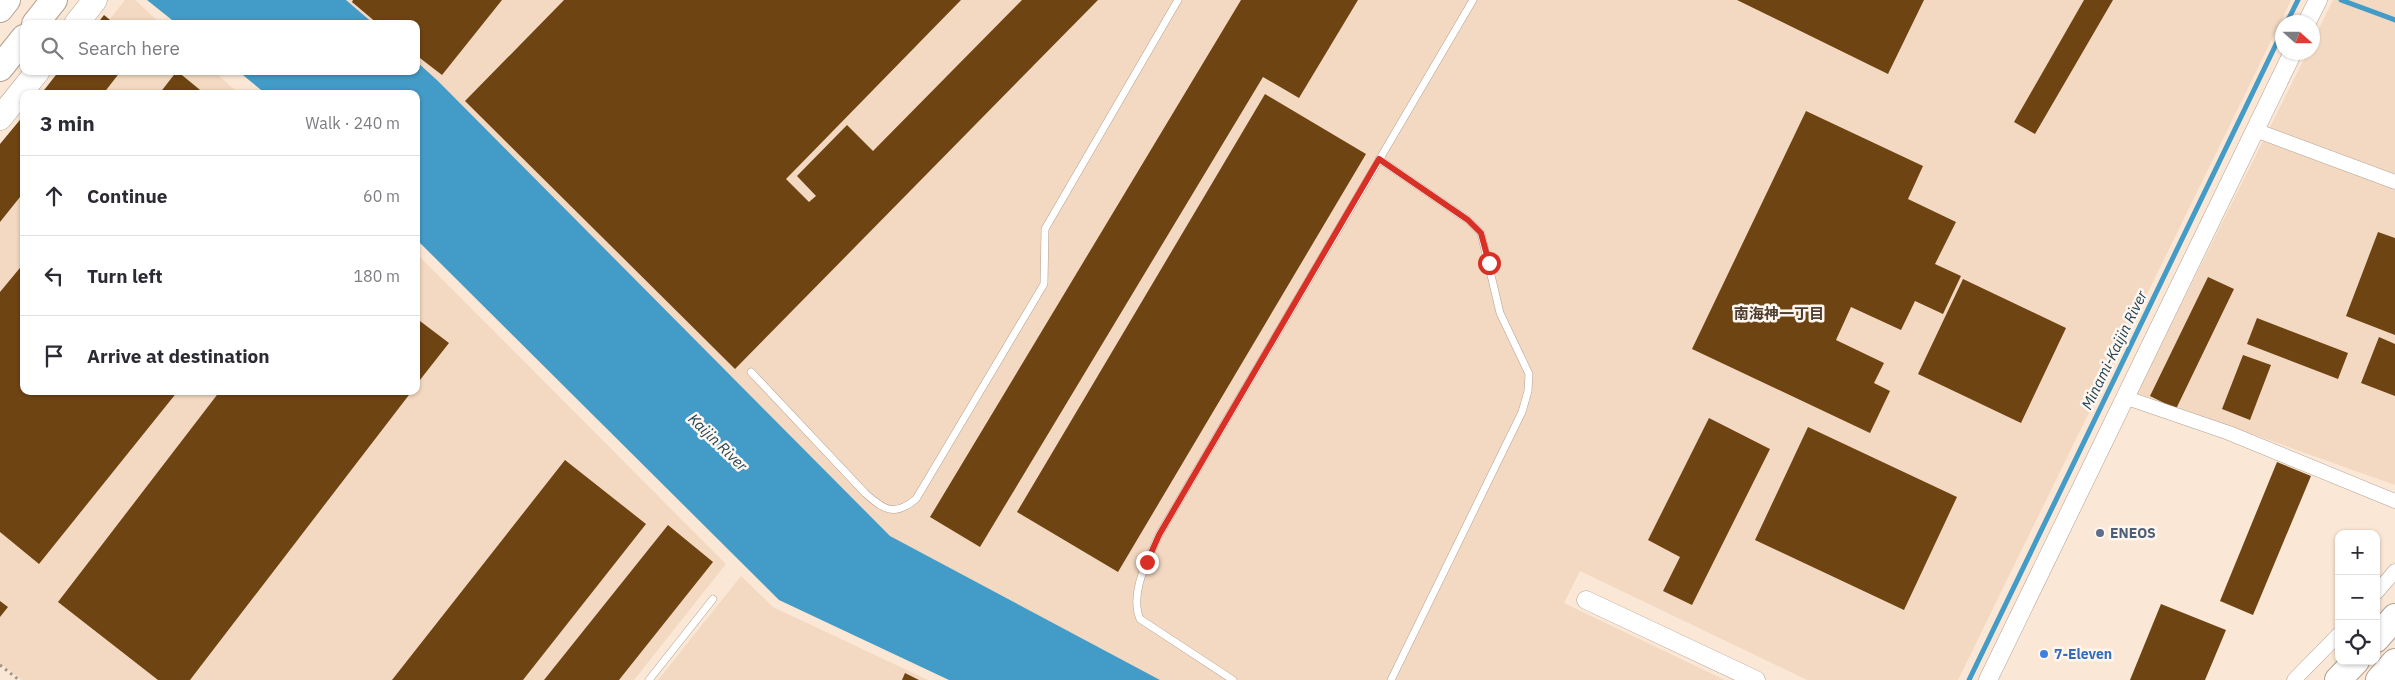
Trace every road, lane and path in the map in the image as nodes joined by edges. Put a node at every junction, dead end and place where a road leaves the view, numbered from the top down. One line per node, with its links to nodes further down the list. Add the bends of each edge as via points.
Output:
1 (7, 0): 7 (highway)
2 (54, 0): 9 (highway)
3 (95, 0): 10 (highway)
4 (1178, 0): 21 (lane, via 1045,229 1044,284 916,499 903,510 880,507)
5 (1473, 0): 19 (lane)
6 (2318, 0): 8 (street)
7 (0, 9)
8 (2310, 15)
9 (38, 20)
10 (79, 20)
11 (20, 43): 13 (highway)
12 (2289, 60): 18 (street)
13 (0, 68)
14 (35, 75): 15 (highway)
15 (23, 90)
16 (20, 93): 17 (highway)
17 (0, 118)
18 (2255, 130): 20 (street); 22 (street)
19 (1379, 159): 36 (lane, via 1159,535 1136,598 1140,619); 37 (lane, via 1468,220 1481,233 1500,313 1529,374 1522,412)
20 (2393, 179)
21 (751, 372)
22 (2124, 397): 23 (street, via 2229,433); 39 (street)
23 (2395, 500)
24 (2395, 571): 25 (street)
25 (2380, 588)
26 (713, 599): 35 (lane)
27 (1586, 600): 38 (street)
28 (2395, 616): 29 (highway)
29 (2380, 634)
30 (2335, 638): 40 (street)
31 (2395, 662): 42 (highway)
32 (0, 665): 34 (path)
33 (2352, 665): 41 (highway)
34 (19, 680)
35 (649, 680)
36 (1233, 680)
37 (1391, 680)
38 (1756, 680)
39 (1988, 680)
40 (2294, 680)
41 (2338, 680)
42 (2379, 680)

